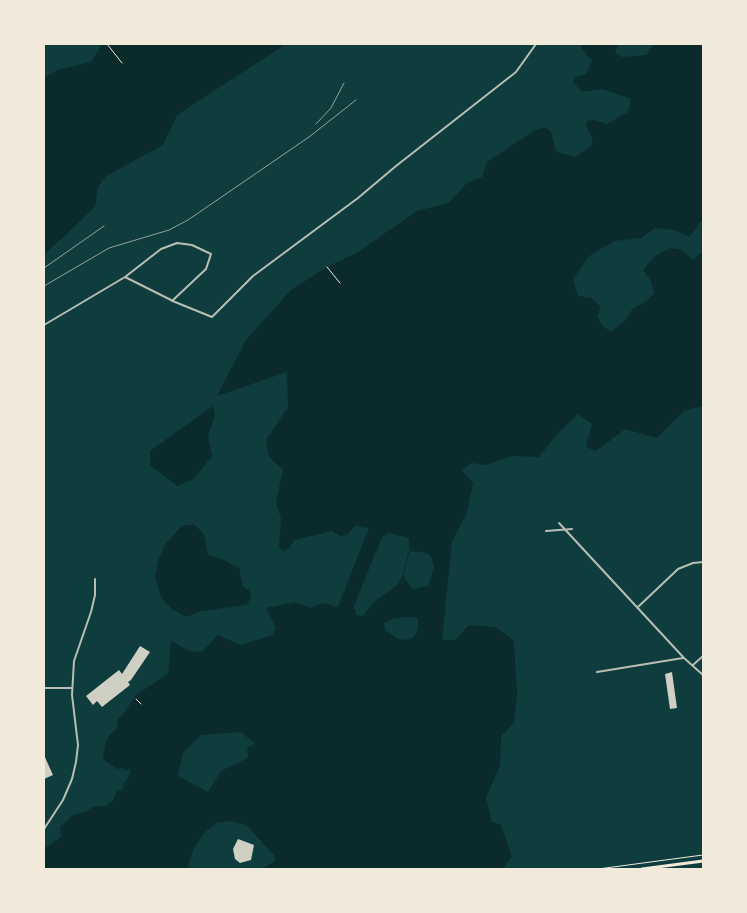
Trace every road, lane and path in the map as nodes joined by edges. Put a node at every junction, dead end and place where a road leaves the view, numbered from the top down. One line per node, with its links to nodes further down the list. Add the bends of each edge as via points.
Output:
1 (107, 44): 3 (path)
2 (536, 44): 7 (street, via 516,72 358,198 253,276 212,317)
3 (122, 63)
4 (327, 267): 6 (path)
5 (125, 277): 7 (street); 7 (street, via 161,249 177,243 192,245 211,254 206,269); 8 (street)
6 (340, 283)
7 (172, 301)
8 (44, 325)
9 (559, 523): 11 (street)
10 (572, 529): 11 (street)
11 (565, 530): 12 (street); 15 (street)
12 (546, 531)
13 (703, 562): 15 (street, via 678,570)
14 (95, 579): 22 (street, via 91,612 74,661)
15 (638, 607): 17 (street)
16 (703, 656): 18 (street)
17 (684, 658): 18 (street); 19 (street)
18 (693, 666): 20 (street)
19 (596, 672)
20 (703, 675)
21 (44, 688): 22 (street)
22 (72, 688): 25 (street, via 78,745 76,762 63,800)
23 (136, 699): 24 (path)
24 (141, 704)
25 (44, 829)
26 (703, 855): 28 (path)
27 (703, 861): 29 (main road)
28 (598, 869)
29 (642, 869)

